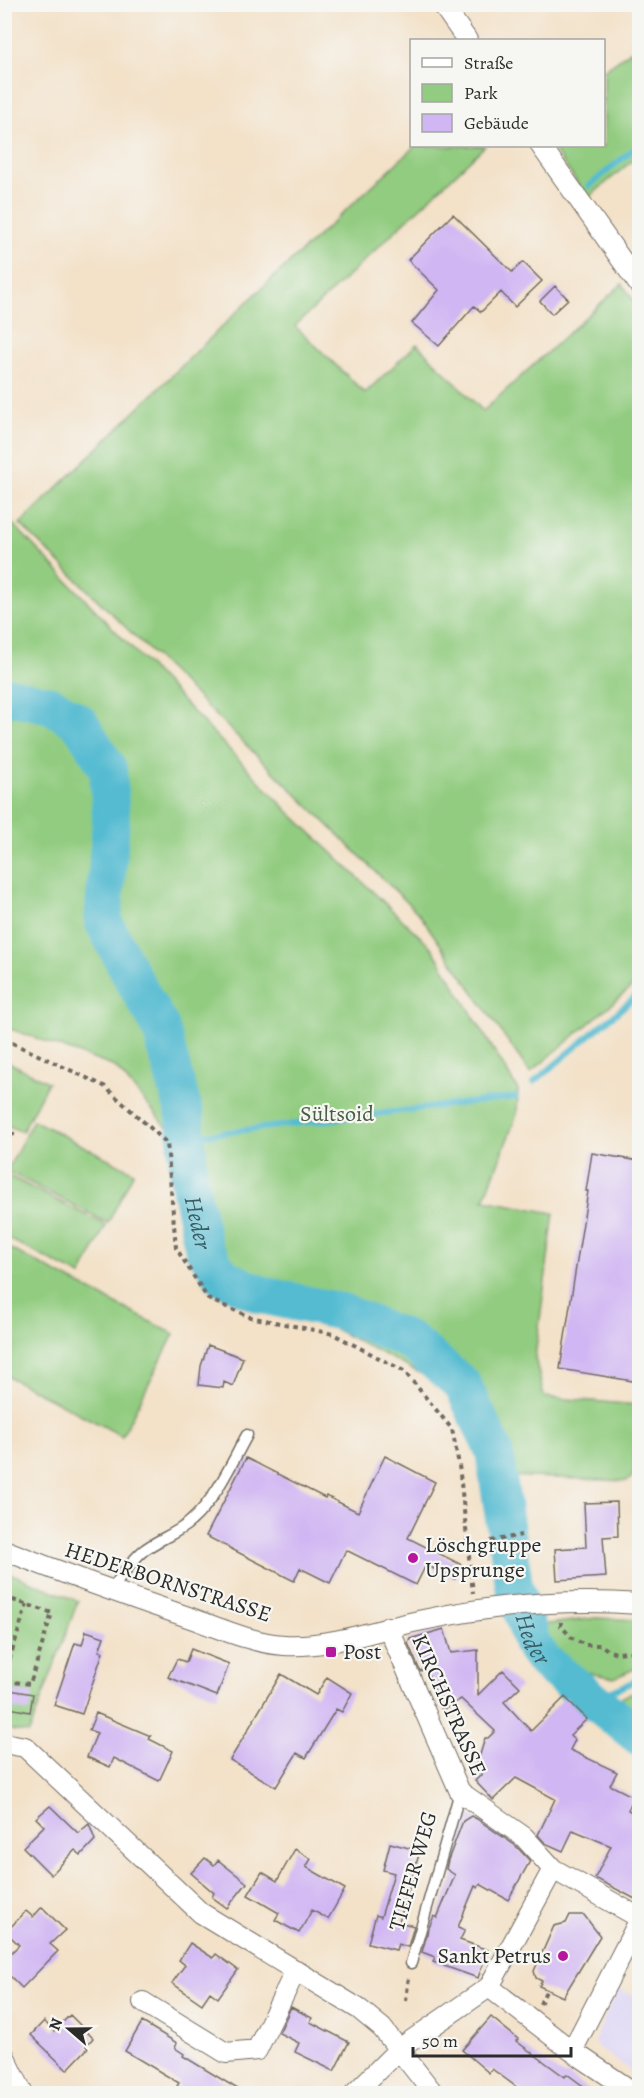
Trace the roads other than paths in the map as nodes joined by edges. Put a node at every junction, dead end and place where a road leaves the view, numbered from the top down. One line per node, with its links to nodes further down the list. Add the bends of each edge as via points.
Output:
1 (442, 4): 2 (street)
2 (466, 39)
3 (542, 147): 4 (street)
4 (639, 286)
5 (247, 1435): 7 (lane, via 203,1508 178,1531 144,1551)
6 (4, 1550): 7 (street, HEDERBORNSTRASSE)
7 (111, 1591): 9 (street, HEDERBORNSTRASSE, via 247,1637 284,1645 330,1642)
8 (639, 1604): 9 (street, HEDERBORNSTRASSE, via 598,1601 485,1608)
9 (388, 1627): 11 (street, KIRCHSTRASSE)
10 (4, 1743): 15 (street, via 25,1747 201,1913)
11 (460, 1792): 12 (street, KIRCHSTRASSE, via 524,1837); 14 (lane, TIEFER WEG)
12 (553, 1869): 13 (street, KIRCHSTRASSE); 16 (street)
13 (639, 1919): 19 (street, KIRCHSTRASSE)
14 (411, 1964)
15 (296, 1970): 17 (street, via 257,2050 226,2053); 18 (street, via 359,2009)
16 (489, 1987): 18 (street); 19 (street)
17 (143, 2002)
18 (399, 2049): 22 (street); 23 (street)
19 (572, 2051): 24 (street)
20 (4, 2055): 21 (street)
21 (23, 2094)
22 (354, 2094)
23 (434, 2094)
24 (636, 2094)

